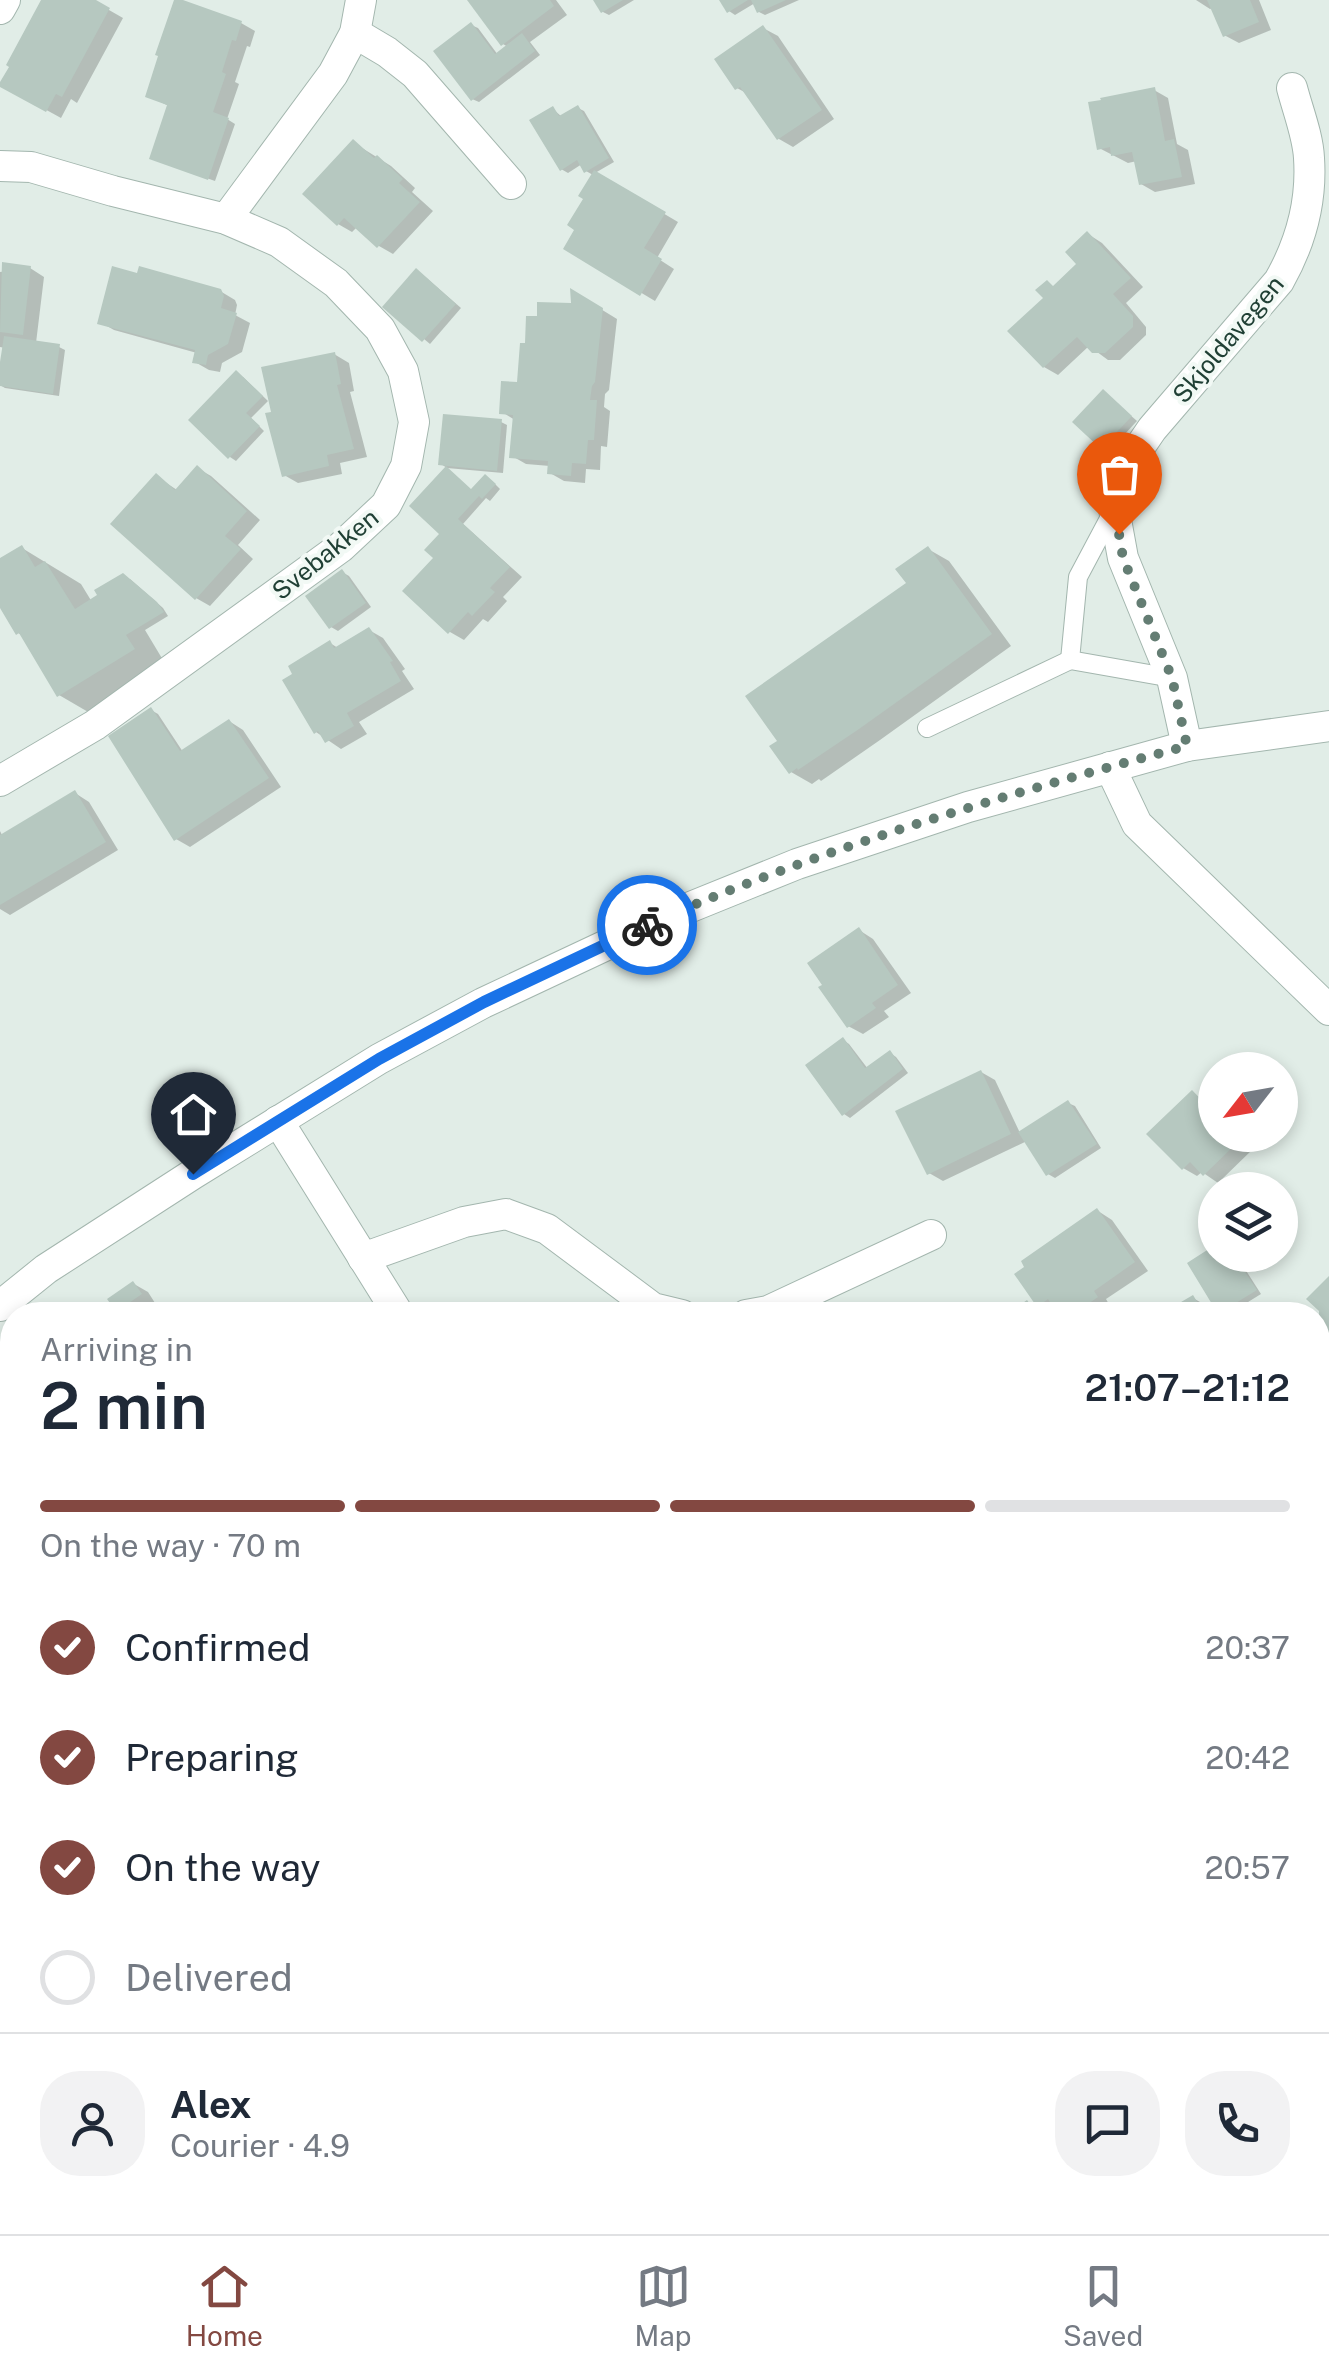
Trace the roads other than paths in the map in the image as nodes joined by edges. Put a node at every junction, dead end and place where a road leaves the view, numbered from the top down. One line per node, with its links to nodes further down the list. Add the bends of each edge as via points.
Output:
1 (5, 0): 3 (street)
2 (361, 0): 4 (street)
3 (0, 9)
4 (356, 34): 7 (street, via 415,74); 8 (street)
5 (1292, 88): 9 (street, Skjoldavegen, via 1309,157 1306,215 1294,254 1280,281 1152,429 1126,467)
6 (0, 166): 8 (street, Svebakken, via 31,167)
7 (510, 184)
8 (226, 219): 16 (street, Svebakken, via 279,242 380,328 403,371 414,422 406,466 386,505 341,547 95,726)
9 (1114, 509): 10 (lane, via 1078,577); 11 (street, Skjoldavegen, via 1123,558)
10 (1070, 660): 11 (lane); 13 (lane)
11 (1172, 678): 14 (street, Skjoldavegen)
12 (1329, 726): 14 (street)
13 (928, 728)
14 (1187, 746): 15 (street)
15 (1110, 767): 17 (street, via 1137,824); 18 (street, via 797,864 666,917 484,1002)
16 (0, 781)
17 (1329, 1010)
18 (278, 1121): 20 (street); 21 (street)
19 (931, 1236): 24 (street)
20 (363, 1258): 22 (street); 23 (street, via 506,1214 547,1229)
21 (5, 1302)
22 (391, 1302)
23 (646, 1302)
24 (786, 1302)

